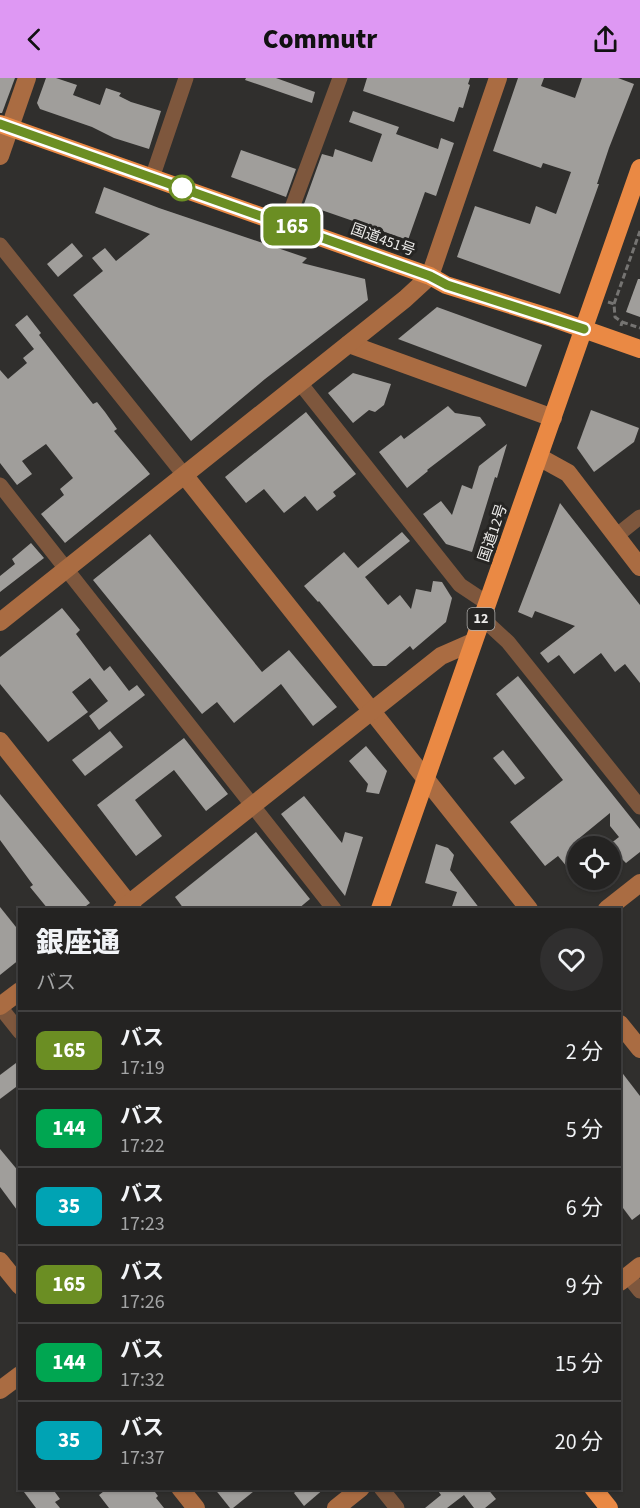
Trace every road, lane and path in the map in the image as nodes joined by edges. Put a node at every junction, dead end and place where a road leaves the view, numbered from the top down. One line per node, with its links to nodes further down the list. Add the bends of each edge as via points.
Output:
1 (27, 78): 5 (street)
2 (186, 78): 8 (street)
3 (340, 78): 9 (street)
4 (498, 78): 12 (street)
5 (5, 126): 6 (street); 8 (highway, 国道451号)
6 (0, 156)
7 (640, 168): 13 (highway, 国道12号 / 12)
8 (152, 178): 9 (highway, 国道451号)
9 (286, 224): 12 (highway, 国道451号)
10 (640, 231): 14 (path)
11 (0, 245): 24 (street)
12 (430, 276): 17 (highway, 国道451号); 19 (street)
13 (595, 298): 14 (path); 17 (highway, 国道12号 / 12)
14 (614, 304): 15 (path, via 615,317)
15 (622, 322): 16 (path); 18 (path)
16 (640, 328)
17 (584, 329): 18 (highway, 国道451号); 22 (highway, 国道12号 / 12)
18 (617, 340): 20 (highway, 国道451号)
19 (349, 344): 21 (street); 22 (street)
20 (640, 349)
21 (300, 383): 24 (street); 30 (street)
22 (553, 418): 23 (highway, 国道12号 / 12)
23 (538, 457): 27 (street, via 568,472); 30 (highway, 国道12号 / 12)
24 (185, 476): 29 (street); 33 (street)
25 (0, 485): 29 (street)
26 (640, 517): 27 (street)
27 (616, 536): 28 (street)
28 (640, 567)
29 (67, 569): 31 (street); 36 (street)
30 (484, 611): 32 (highway, 国道12号 / 12); 37 (street)
31 (0, 622)
32 (473, 642): 33 (street, via 441,656); 35 (highway, 国道12号 / 12)
33 (372, 711): 35 (street); 36 (street)
34 (0, 741): 39 (street)
35 (425, 777): 41 (highway, 国道12号 / 12); 42 (street)
36 (254, 805): 39 (street); 40 (street)
37 (640, 807)
38 (640, 883): 43 (street)
39 (128, 907)
40 (333, 908)
41 (380, 908)
42 (528, 908)
43 (608, 908)
44 (18, 993): 45 (street)
45 (0, 1007): 47 (street)
46 (621, 1025): 48 (street)
47 (18, 1030)
48 (640, 1049)
49 (0, 1261): 51 (street)
50 (629, 1275): 52 (street)
51 (18, 1284)
52 (640, 1291)
53 (18, 1376): 54 (street)
54 (0, 1390)
55 (182, 1490): 59 (street)
56 (358, 1490): 60 (street)
57 (383, 1490): 61 (street)
58 (595, 1490): 62 (highway)
59 (196, 1508)
60 (336, 1508)
61 (397, 1508)
62 (609, 1508)

